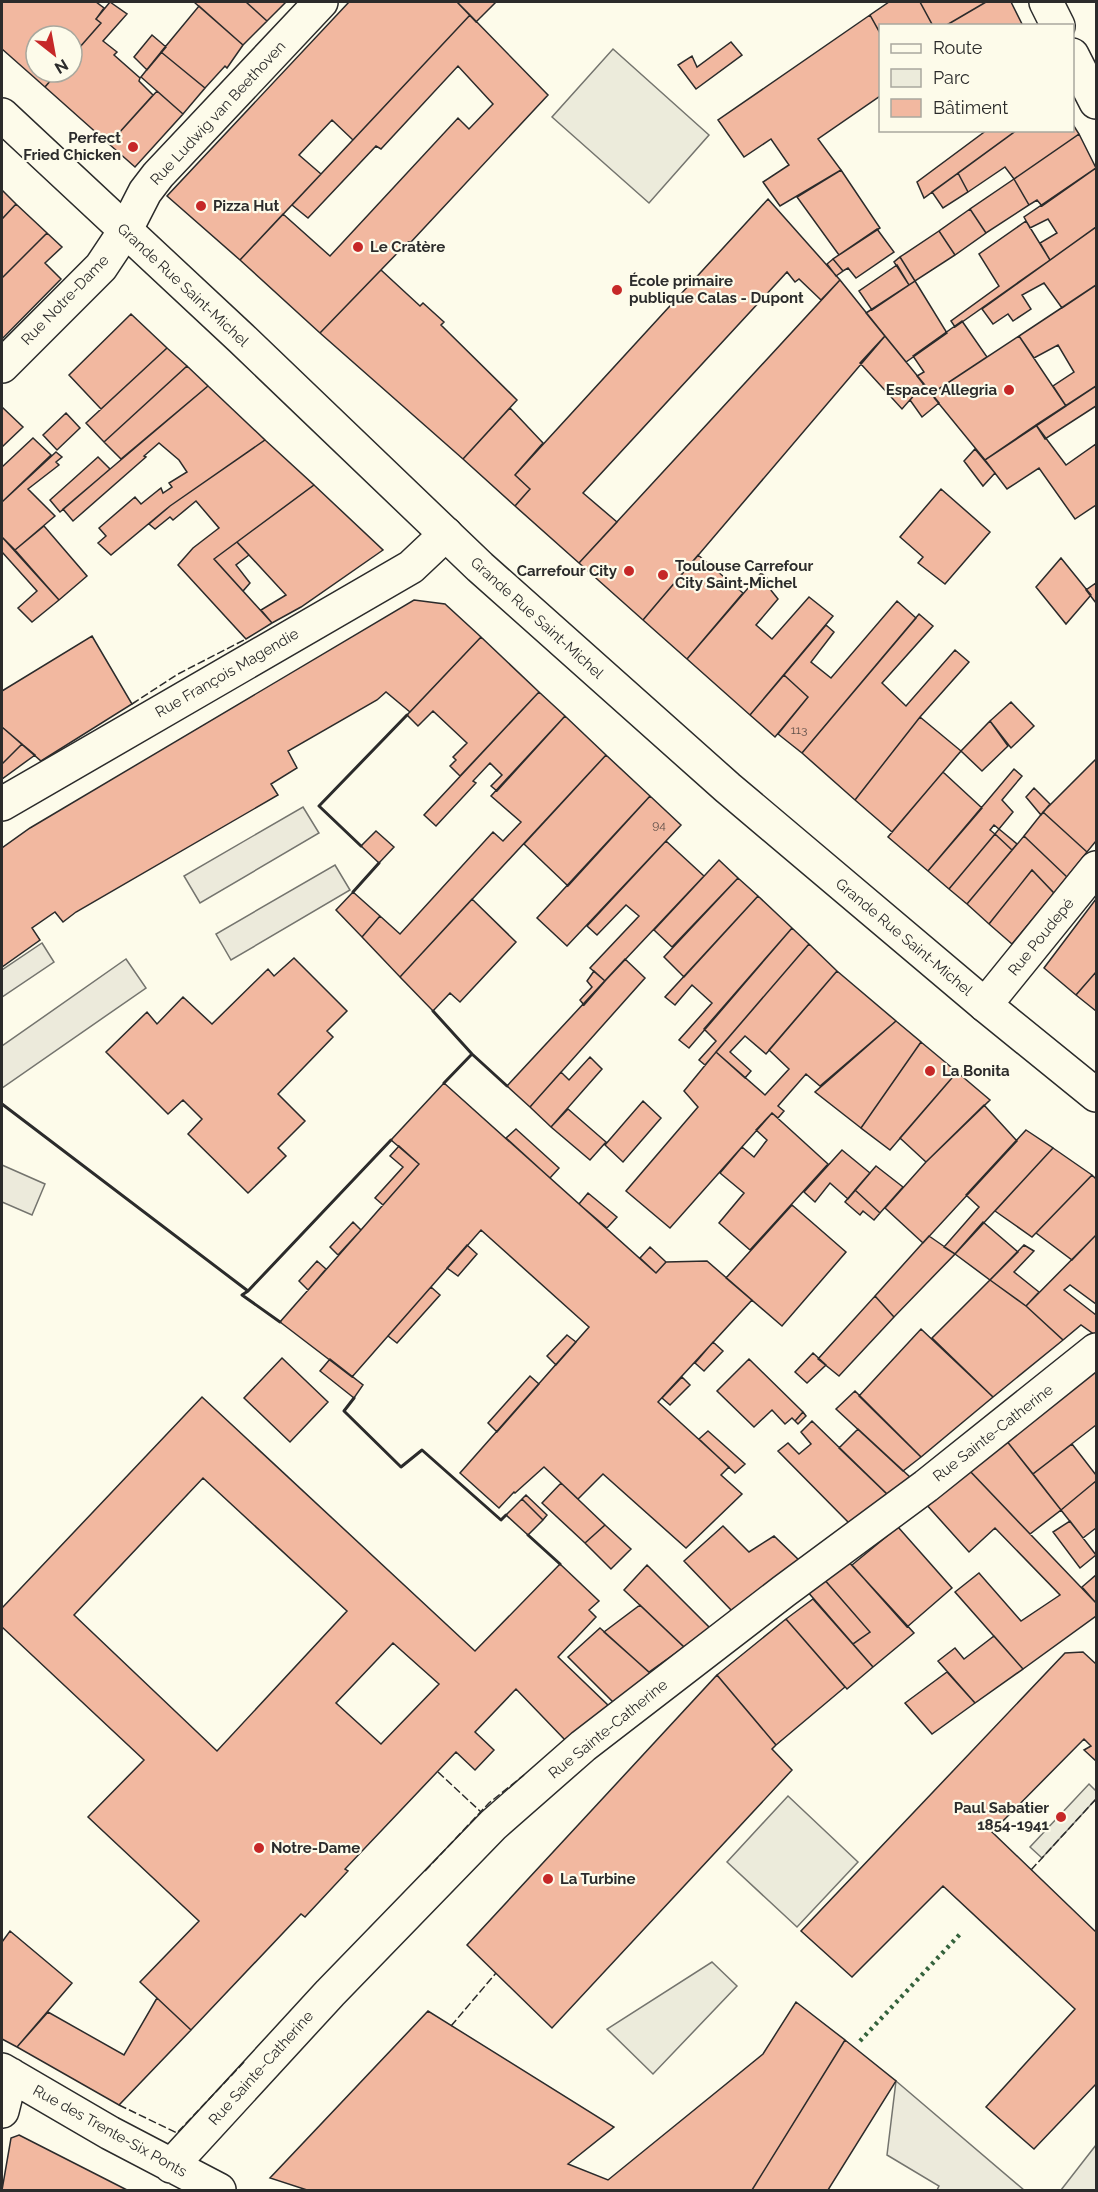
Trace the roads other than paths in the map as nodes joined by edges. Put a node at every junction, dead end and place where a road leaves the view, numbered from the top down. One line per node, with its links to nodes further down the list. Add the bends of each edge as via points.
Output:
1 (321, 2): 7 (street, Rue Ludwig van Beethoven, via 158,175 144,192)
2 (1046, 2): 3 (street)
3 (1057, 24)
4 (1074, 59): 5 (street)
5 (1096, 102)
6 (2, 115): 7 (street, Grande Rue Saint-Michel)
7 (125, 231): 8 (street, Rue Notre-Dame, via 101,267); 9 (street, Grande Rue Saint-Michel)
8 (2, 366)
9 (446, 534): 10 (street, Rue François Magendie, via 411,567); 12 (street, Grande Rue Saint-Michel, via 728,788)
10 (2, 804)
11 (1096, 868): 12 (street, Rue Poudepé)
12 (985, 1005): 13 (street, Grande Rue Saint-Michel)
13 (1096, 1095)
14 (1096, 1350): 17 (street, Rue Sainte-Catherine, via 926,1486 592,1739 493,1825 330,1993)
15 (6, 2073): 16 (street); 17 (street, Rue des Trente-Six Ponts)
16 (2, 2111)
17 (171, 2166): 18 (street, Rue des Trente-Six Ponts)
18 (219, 2190)

